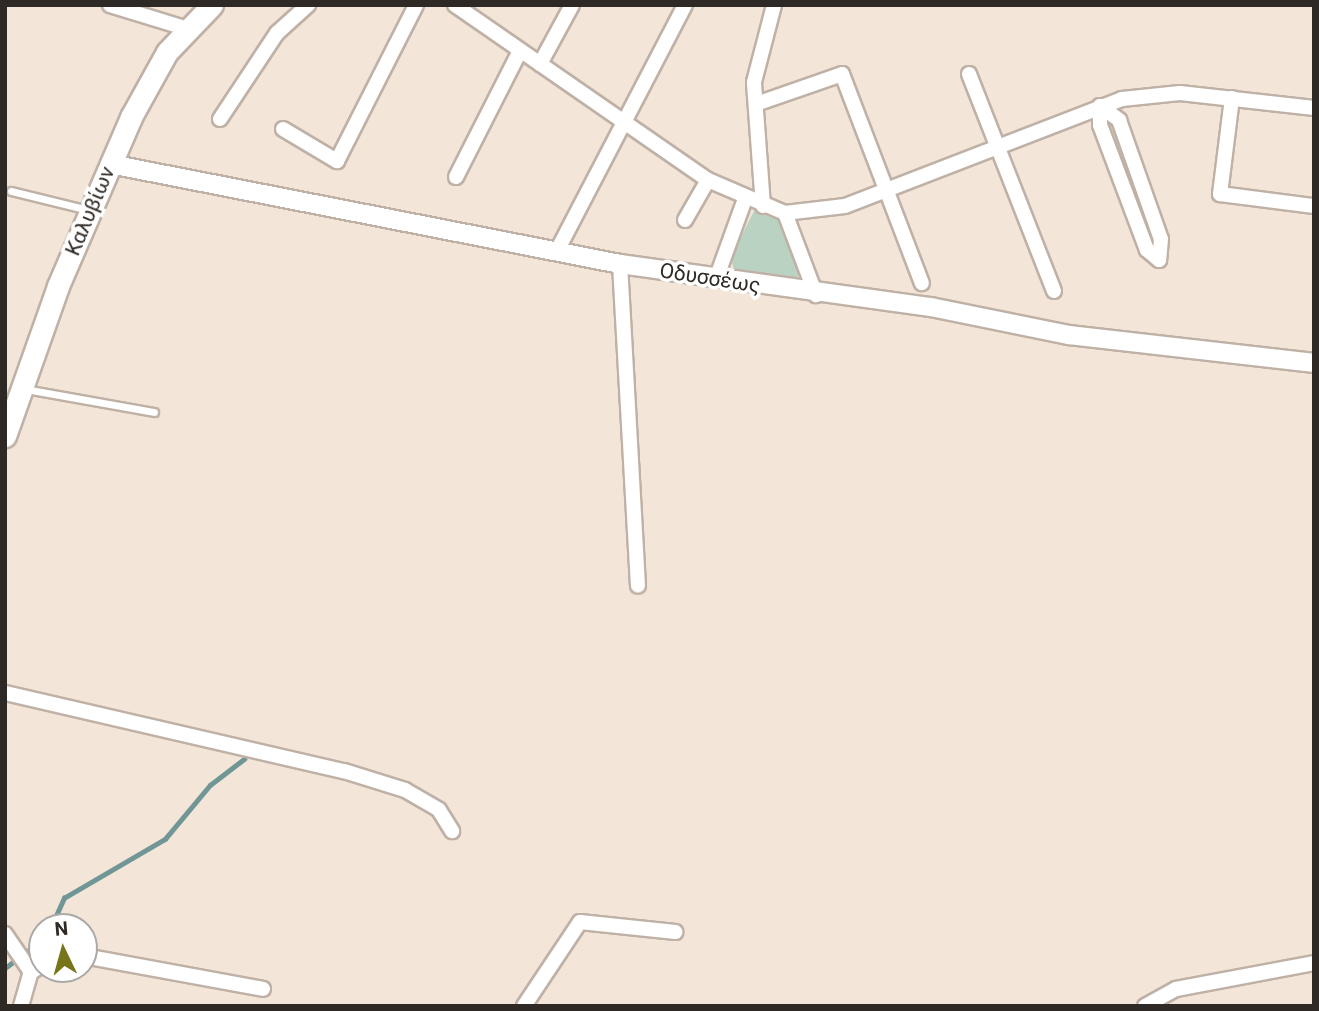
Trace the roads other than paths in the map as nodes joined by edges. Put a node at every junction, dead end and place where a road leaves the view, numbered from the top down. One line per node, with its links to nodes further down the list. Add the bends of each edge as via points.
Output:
1 (110, 5): 9 (street)
2 (212, 5): 9 (main road, Καλυβίων)
3 (308, 5): 17 (street, via 276,33)
4 (416, 5): 19 (street, via 337,161)
5 (455, 5): 10 (street)
6 (572, 5): 11 (street)
7 (685, 5): 18 (street)
8 (774, 5): 14 (street, via 754,82)
9 (188, 29): 21 (main road, Καλυβίων, via 149,80)
10 (520, 51): 11 (street); 22 (street)
11 (540, 64): 18 (street)
12 (969, 74): 20 (street)
13 (1232, 98): 15 (street, via 1180,93); 16 (street); 28 (street, via 1220,194)
14 (756, 104): 24 (street, via 842,74); 27 (street)
15 (1100, 106): 15 (street, via 1119,120 1161,239 1159,260 1147,250 1100,125); 20 (street)
16 (1314, 108)
17 (220, 119)
18 (626, 121): 23 (street); 32 (street)
19 (283, 129)
20 (996, 148): 24 (street); 36 (street)
21 (110, 164): 29 (main road, Καλυβίων); 32 (street, Οδυσσέως)
22 (456, 177)
23 (708, 180): 26 (street); 31 (street)
24 (888, 189): 30 (street, via 845,206); 35 (street)
25 (11, 191): 29 (lane)
26 (745, 199): 27 (street); 34 (street)
27 (763, 206): 30 (street)
28 (1314, 206)
29 (90, 210): 39 (main road, Καλυβίων)
30 (785, 213): 37 (street)
31 (685, 220)
32 (558, 249): 33 (street, Οδυσσέως)
33 (620, 264): 34 (street, Οδυσσέως); 42 (street)
34 (716, 279): 37 (street, Οδυσσέως)
35 (922, 283)
36 (1054, 291)
37 (816, 295): 38 (street, Οδυσσέως, via 931,307 1135,344)
38 (1314, 363)
39 (20, 388): 40 (lane); 41 (main road, Καλυβίων)
40 (154, 412)
41 (5, 436)
42 (638, 584)
43 (5, 693): 44 (street, via 344,771 405,790 439,810)
44 (452, 831)
45 (675, 933): 53 (street, via 580,922)
46 (11, 940): 47 (street)
47 (28, 959)
48 (98, 959): 51 (street)
49 (1314, 963): 54 (street, via 1176,989)
50 (28, 983): 52 (street)
51 (263, 989)
52 (21, 1006)
53 (524, 1006)
54 (1145, 1006)

